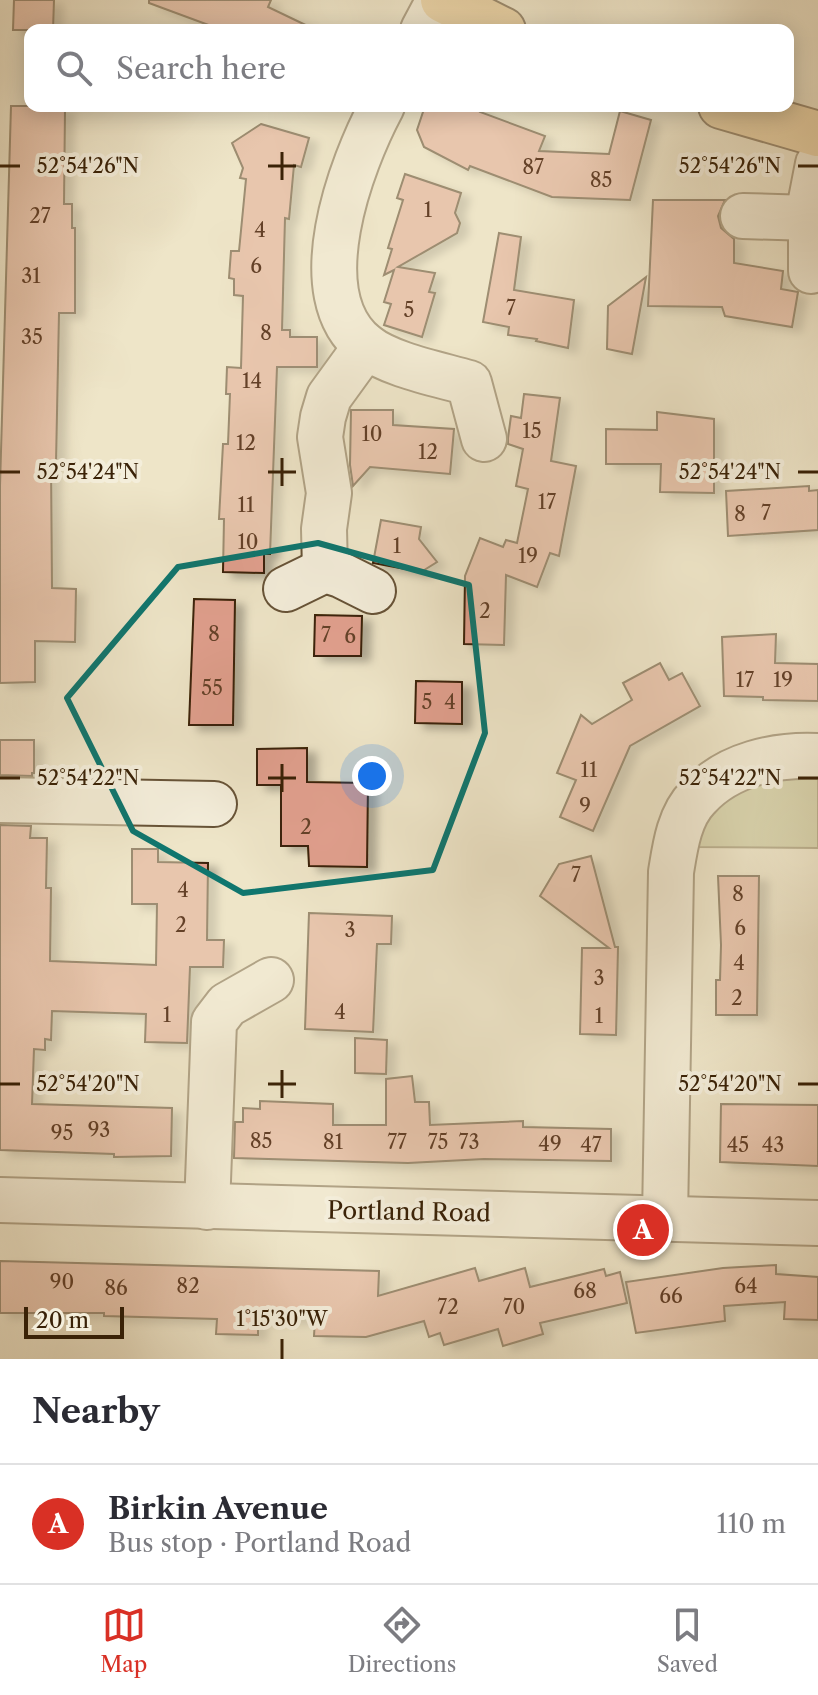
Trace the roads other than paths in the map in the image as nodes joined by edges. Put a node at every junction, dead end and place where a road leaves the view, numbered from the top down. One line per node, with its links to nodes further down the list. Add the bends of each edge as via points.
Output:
1 (441, 0): 2 (street); 3 (main road)
2 (427, 24)
3 (491, 24)
4 (379, 112): 11 (street, via 353,173 335,254 334,283 343,316)
5 (742, 112): 6 (main road)
6 (818, 134)
7 (818, 164): 9 (street)
8 (743, 216): 9 (street)
9 (810, 218): 10 (street)
10 (811, 271)
11 (366, 346): 12 (street, via 386,357 486,376); 13 (street, via 329,397 323,417 320,437 329,493)
12 (484, 439)
13 (325, 570): 14 (street); 15 (street)
14 (286, 589)
15 (373, 591)
16 (818, 756): 22 (street, via 791,754 737,769 697,797 676,841 671,872)
17 (193, 793): 18 (street)
18 (0, 800)
19 (271, 980): 21 (street, via 227,1005 214,1022)
20 (0, 1200): 21 (street, Portland Road)
21 (207, 1207): 22 (street, Portland Road)
22 (665, 1218): 23 (street, Portland Road)
23 (818, 1223)

